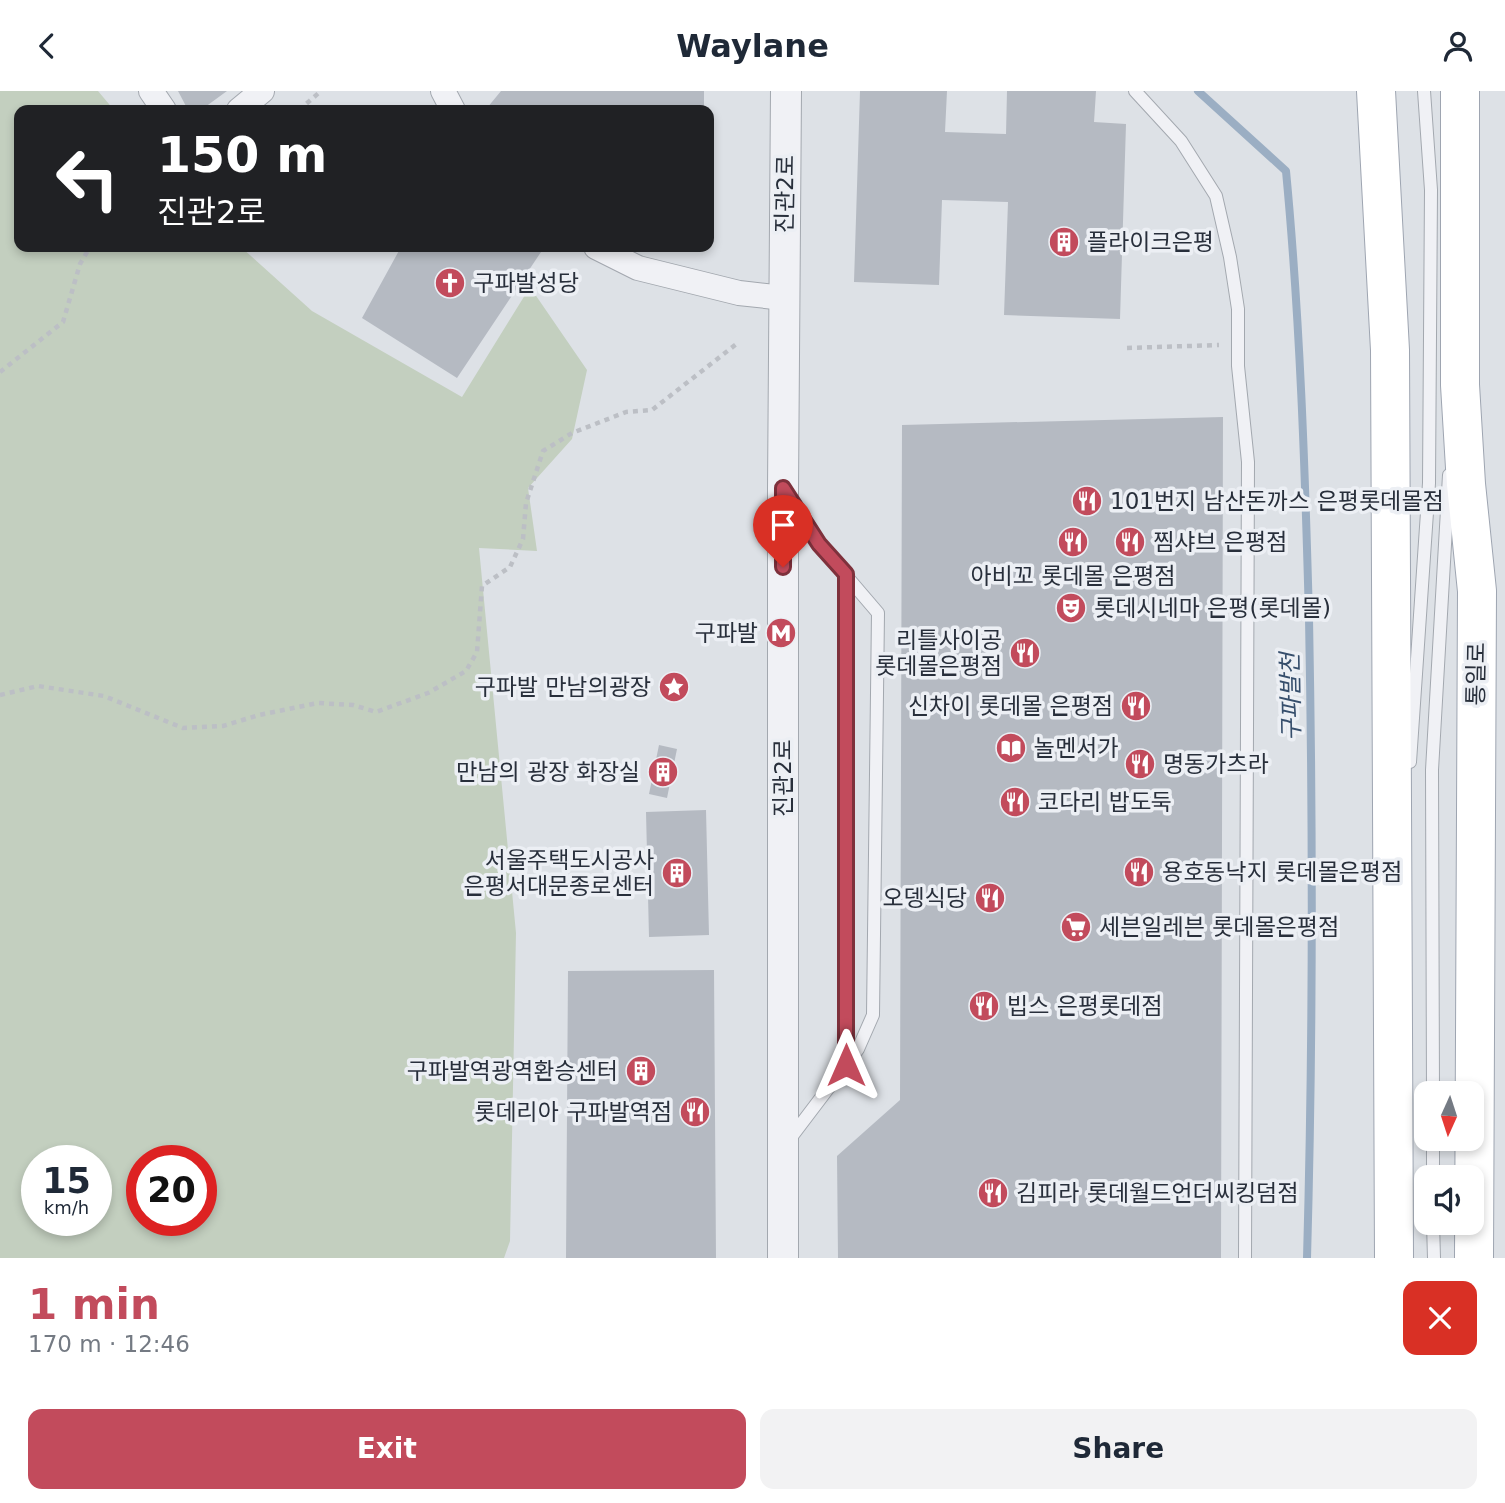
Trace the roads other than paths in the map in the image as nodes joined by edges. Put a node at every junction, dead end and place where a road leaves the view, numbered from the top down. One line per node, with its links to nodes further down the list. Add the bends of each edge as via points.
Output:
1 (262, 91): 7 (street)
2 (786, 91): 9 (street, 진관2로)
3 (1135, 91): 19 (lane, via 1181,141 1216,196 1238,309 1238,366 1248,462)
4 (1376, 91): 13 (main road, via 1390,350)
5 (1424, 91): 13 (lane, via 1431,190 1429,482 1410,761)
6 (1460, 91): 10 (main road, 통일로)
7 (245, 105)
8 (606, 252): 9 (street, via 638,268 739,293)
9 (784, 298): 11 (street, 진관2로)
10 (1460, 385): 15 (lane, via 1448,484 1432,769); 22 (main road, 통일로, via 1477,591)
11 (783, 488): 12 (lane, via 819,544); 16 (street, 진관2로)
12 (846, 574): 14 (lane); 14 (lane, via 878,613 873,1014)
13 (1393, 803): 20 (main road)
14 (846, 1065): 16 (lane)
15 (1433, 1081)
16 (782, 1148): 18 (street, 진관2로)
17 (1433, 1235): 21 (lane)
18 (783, 1258)
19 (1245, 1258)
20 (1394, 1258)
21 (1434, 1258)
22 (1474, 1258)

